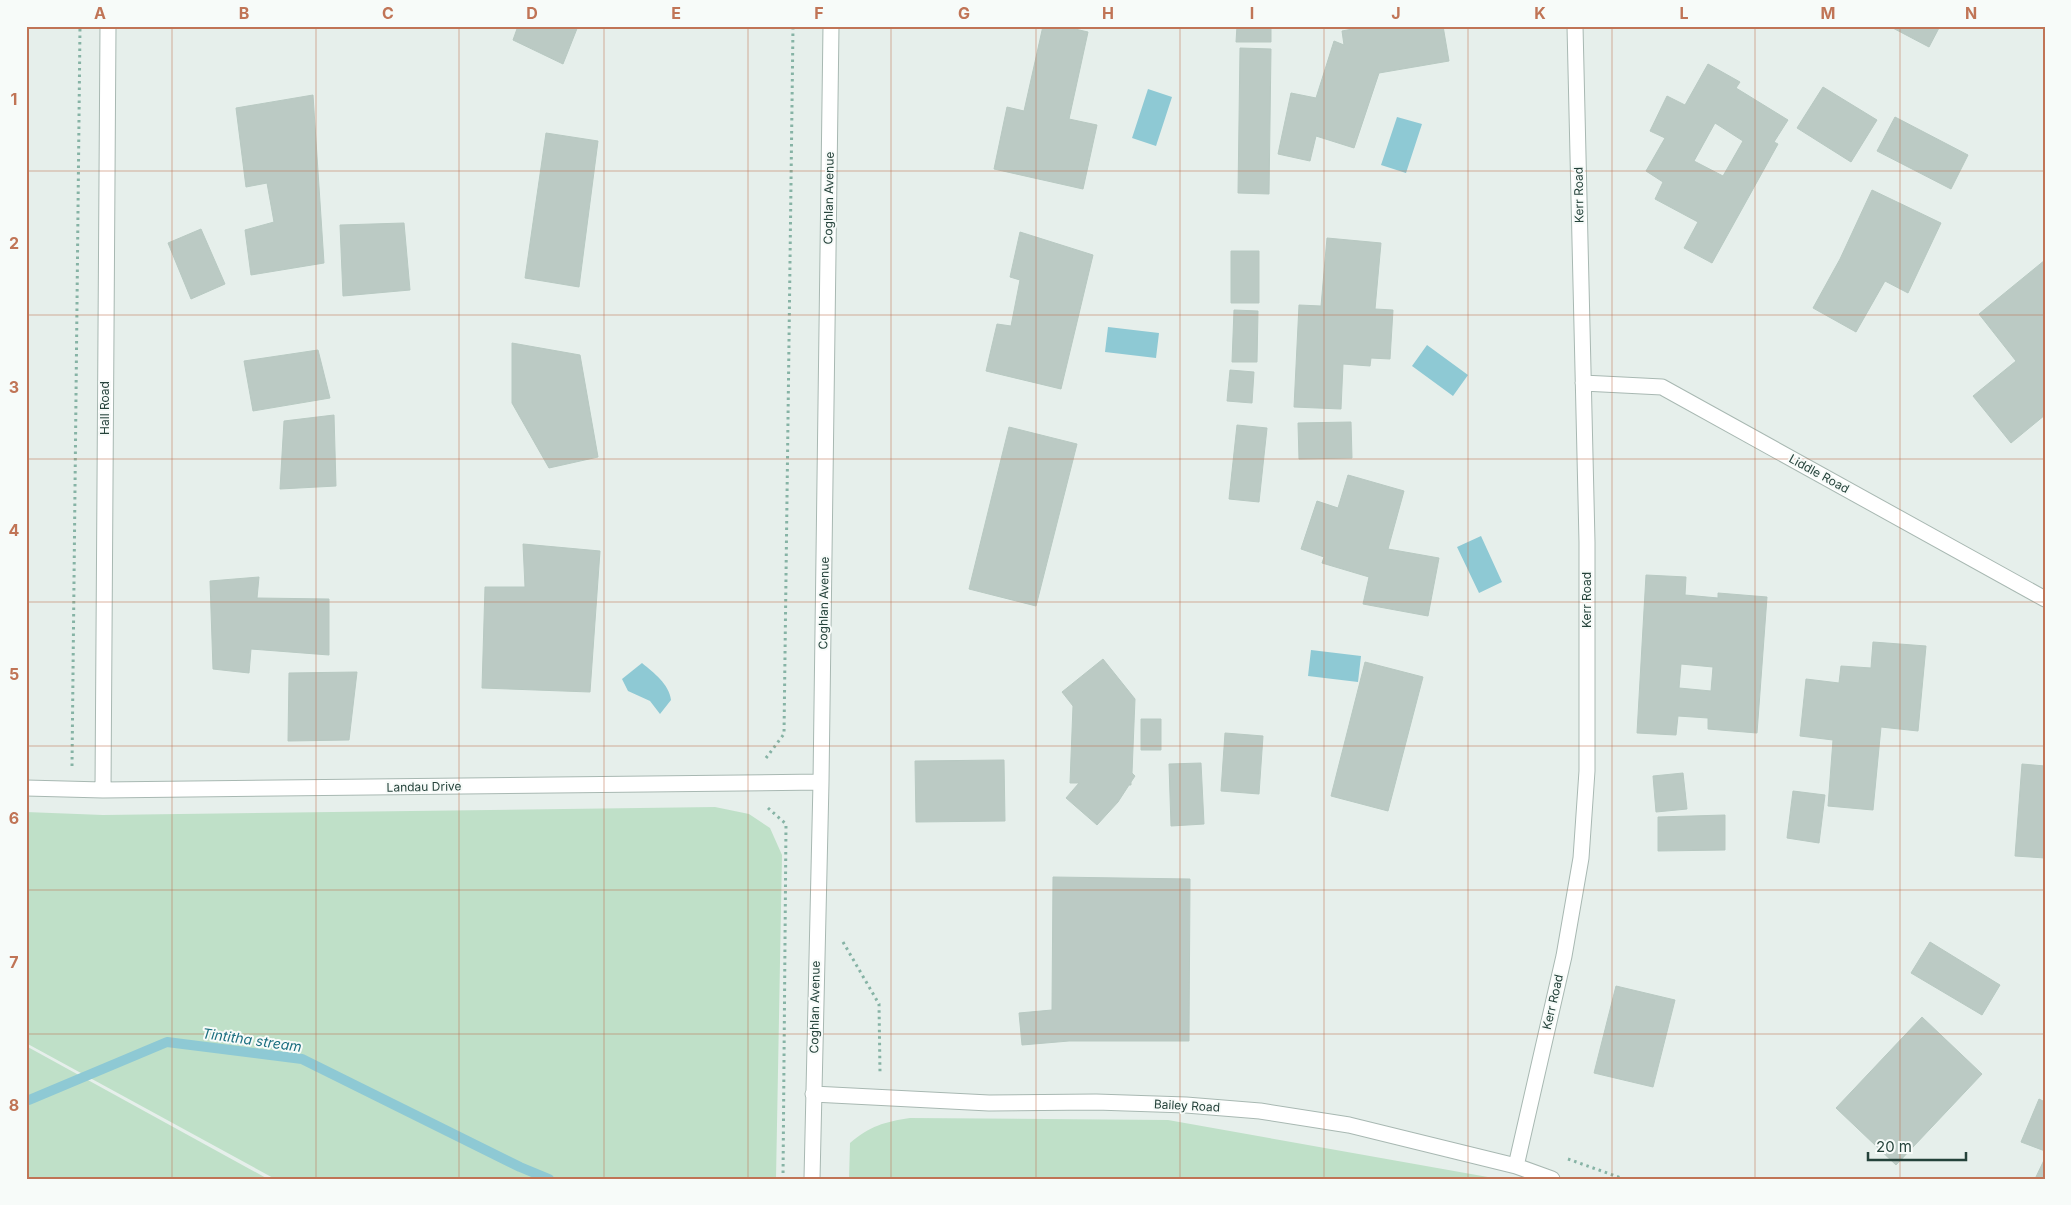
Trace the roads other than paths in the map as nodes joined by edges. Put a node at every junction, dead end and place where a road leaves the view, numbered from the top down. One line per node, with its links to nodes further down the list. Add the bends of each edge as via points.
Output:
1 (108, 26): 8 (street, Hall Road)
2 (831, 26): 6 (street, Coghlan Avenue)
3 (1575, 26): 4 (street, Kerr Road)
4 (1583, 383): 5 (street, Liddle Road, via 1662,387); 10 (street, Kerr Road, via 1587,761 1581,858 1564,956)
5 (2045, 599)
6 (821, 782): 8 (street, Landau Drive); 9 (street, Coghlan Avenue)
7 (26, 788): 8 (street, Landau Drive)
8 (103, 790)
9 (813, 1094): 10 (street, Bailey Road, via 989,1103 1186,1105 1260,1111 1349,1125); 11 (street, Coghlan Avenue)
10 (1516, 1166): 12 (street, Bailey Road)
11 (812, 1179)
12 (1552, 1179)

